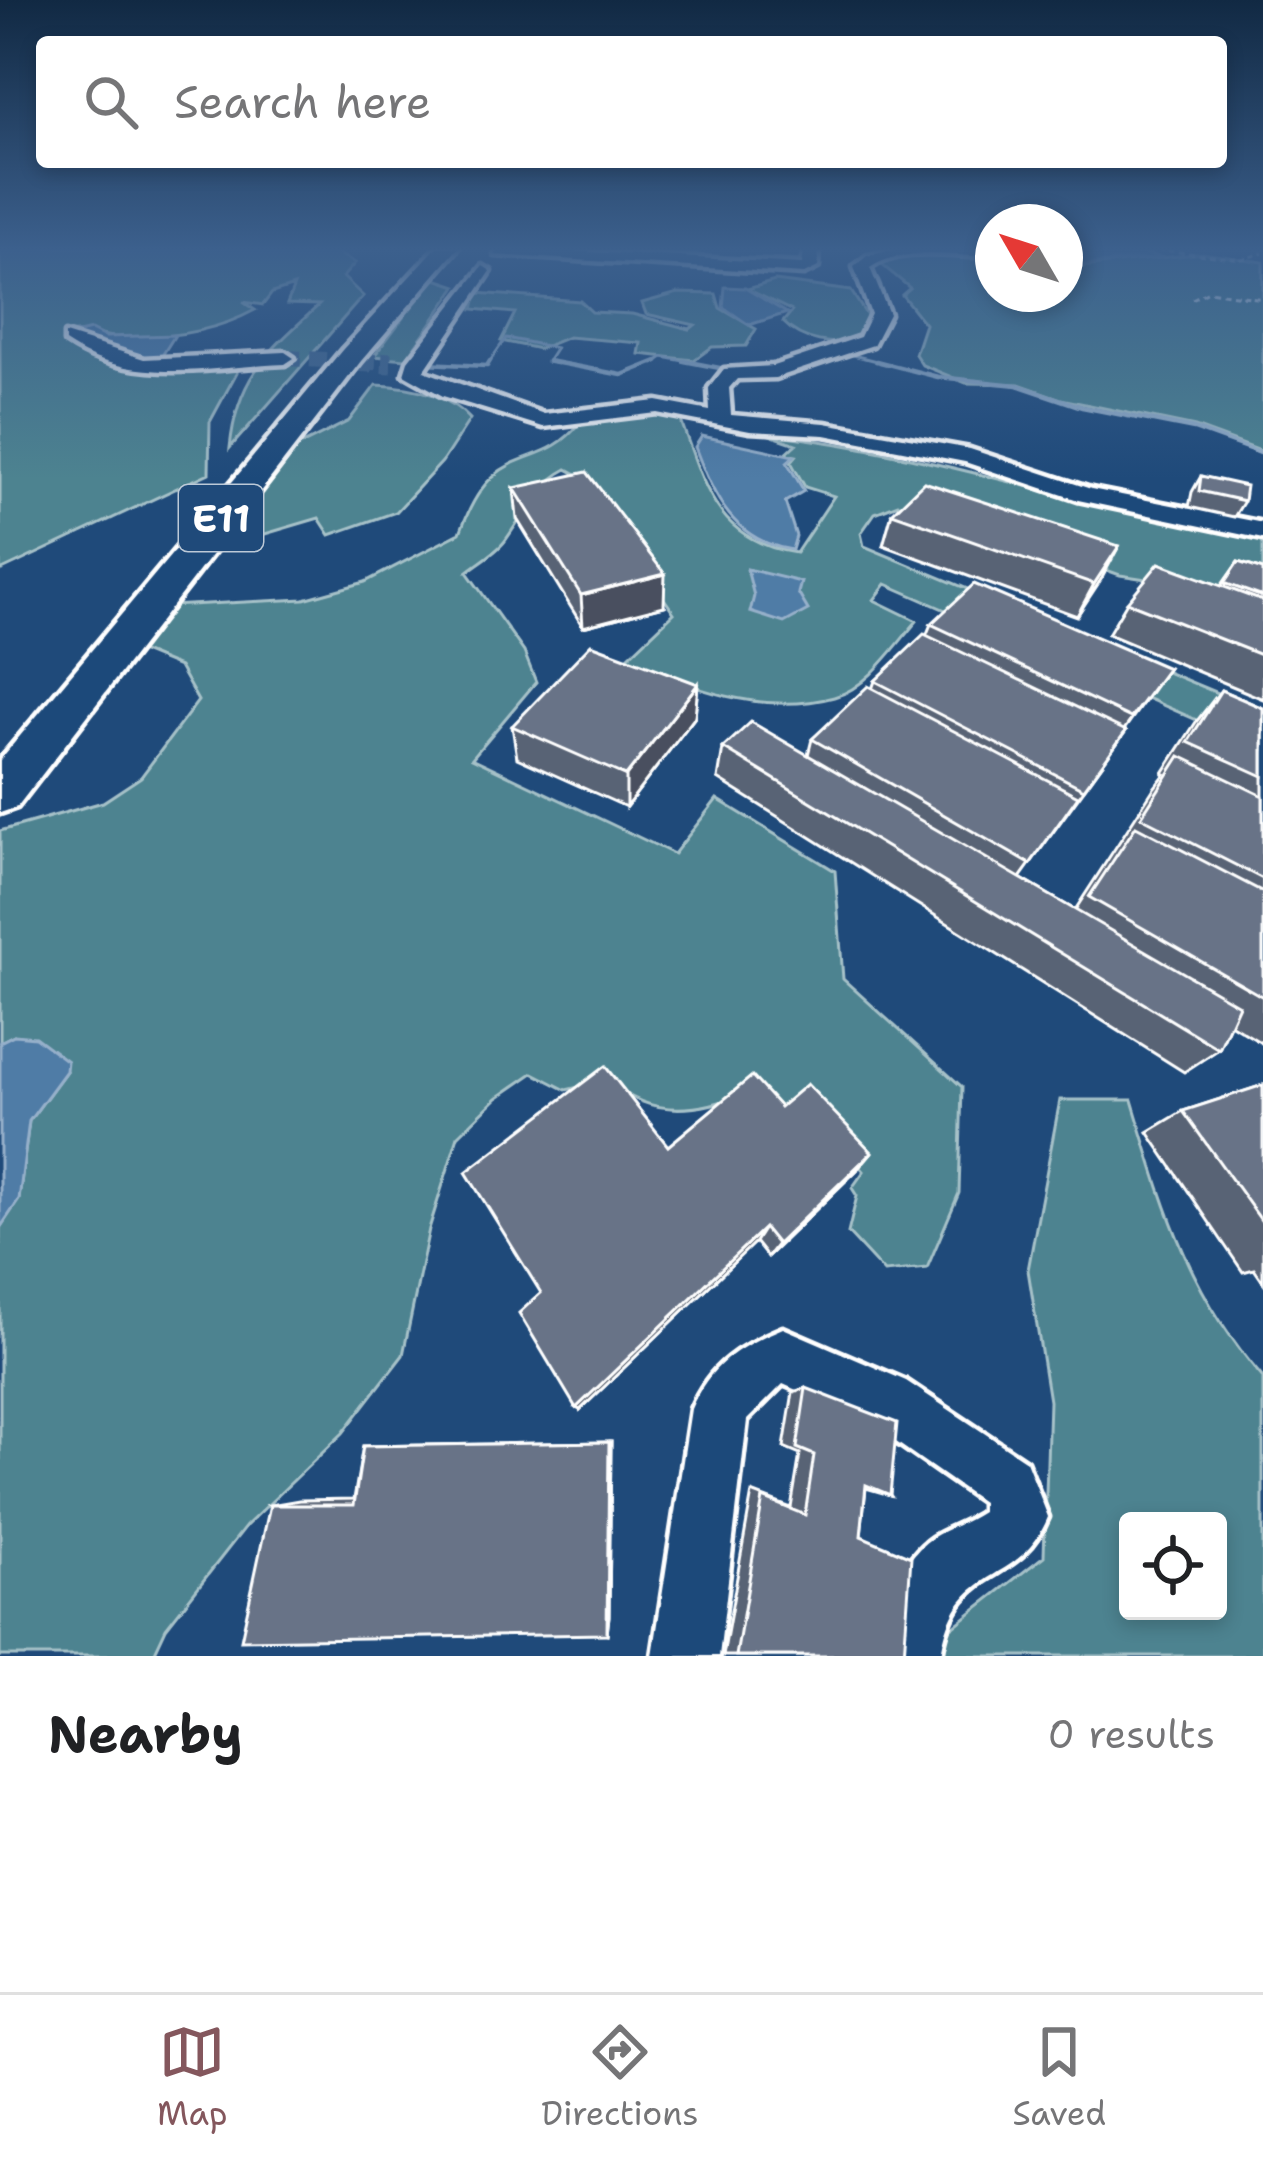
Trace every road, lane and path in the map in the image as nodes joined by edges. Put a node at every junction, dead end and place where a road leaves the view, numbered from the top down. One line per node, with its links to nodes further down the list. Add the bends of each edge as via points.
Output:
1 (362, 324): 11 (highway, E11)
2 (379, 324): 12 (highway, E11)
3 (450, 324): 8 (street)
4 (875, 324): 9 (street, via 868,341 775,372 731,373 719,388)
5 (71, 338): 6 (street, via 93,355 137,362)
6 (285, 358)
7 (391, 363): 8 (street)
8 (415, 365): 9 (street, via 414,374 450,392 543,422 657,407)
9 (721, 418): 10 (street, via 970,457 1086,494)
10 (1263, 531)
11 (0, 740)
12 (0, 794)
13 (686, 1656): 14 (street, via 720,1409 753,1369 783,1356 886,1401 1005,1482 1018,1516 1008,1536 947,1564 913,1623)
14 (908, 1656)

